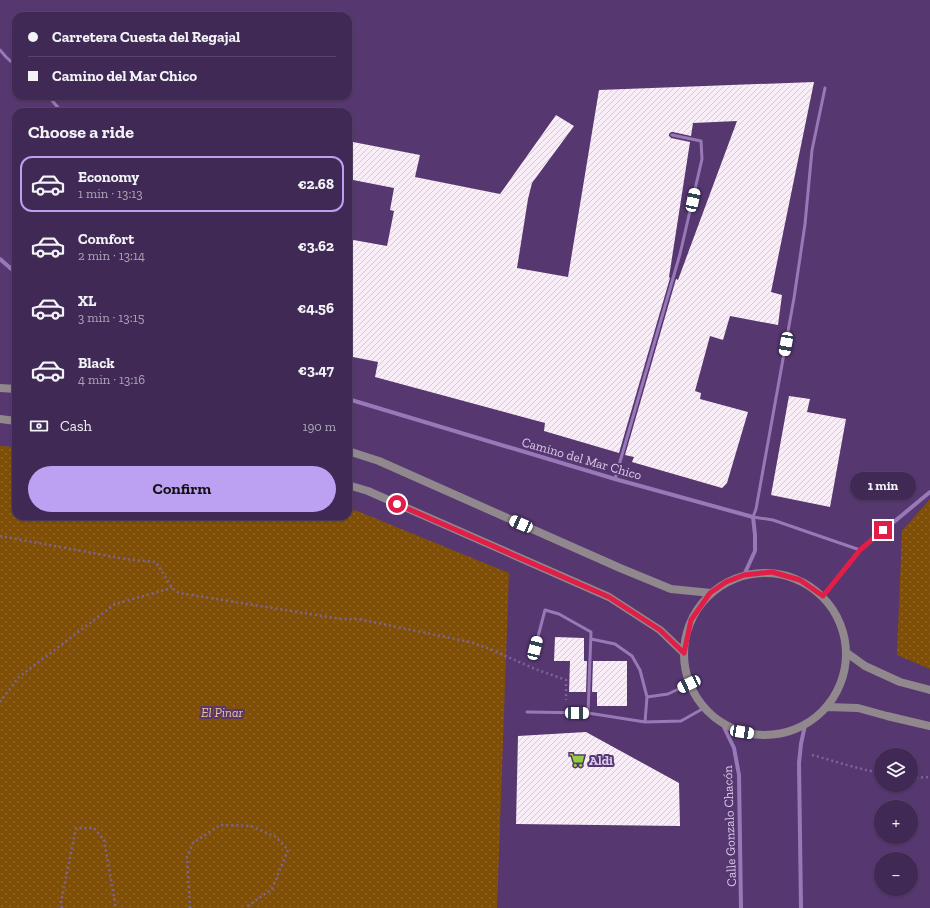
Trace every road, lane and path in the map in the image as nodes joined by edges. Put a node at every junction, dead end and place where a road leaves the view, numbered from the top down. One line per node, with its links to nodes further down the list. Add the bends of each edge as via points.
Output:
1 (0, 50): 2 (lane)
2 (12, 62)
3 (825, 88): 18 (lane, via 812,150 794,298)
4 (52, 100): 5 (lane)
5 (58, 108)
6 (672, 135): 15 (lane, via 701,140 702,159 680,254)
7 (0, 259): 8 (street)
8 (12, 270)
9 (0, 388): 10 (main road)
10 (12, 389)
11 (352, 400): 15 (street, Camino del Mar Chico)
12 (0, 420): 13 (main road)
13 (12, 421)
14 (352, 451): 23 (main road, via 671,589)
15 (615, 479): 18 (street, Camino del Mar Chico)
16 (352, 486): 27 (main road, via 609,597 660,630)
17 (930, 492): 20 (street)
18 (753, 517): 20 (lane, via 773,520); 21 (street, via 755,551)
19 (0, 536): 22 (path, via 125,559 156,562)
20 (860, 550): 24 (street)
21 (744, 575): 23 (main road, via 726,582); 24 (main road, via 772,572 800,580)
22 (172, 588): 32 (path, via 115,604 19,677); 36 (path, via 179,593 341,619 358,619 470,642 566,680)
23 (710, 593): 27 (main road, via 691,620)
24 (823, 596): 28 (main road, via 836,613 844,632)
25 (591, 639): 26 (lane, via 591,632 559,614 545,610); 31 (lane, via 615,644 632,656 640,670); 37 (lane)
26 (535, 648)
27 (684, 653): 29 (main road)
28 (847, 653): 30 (main road, via 865,666 900,682); 33 (main road, via 842,682)
29 (689, 684): 31 (lane, via 668,694); 34 (main road)
30 (930, 690)
31 (647, 697): 38 (lane)
32 (0, 702)
33 (827, 707): 40 (main road); 41 (main road, via 858,708)
34 (704, 708): 38 (lane, via 681,720); 39 (main road)
35 (528, 712): 36 (lane)
36 (566, 712): 37 (lane)
37 (588, 713): 38 (lane)
38 (645, 722)
39 (722, 723): 40 (main road, via 742,732 763,736 785,733); 50 (street, Calle Gonzalo Chacón, via 734,748 739,775)
40 (805, 725): 42 (street)
41 (930, 726)
42 (800, 752): 43 (path); 51 (street)
43 (874, 772)
44 (930, 777): 45 (path)
45 (918, 778)
46 (62, 908): 47 (path, via 61,902 76,828 94,828 104,840)
47 (116, 908)
48 (190, 908): 49 (path, via 187,857 193,843 220,825 251,826 276,837 288,850 272,889)
49 (245, 908)
50 (741, 908)
51 (801, 908)

